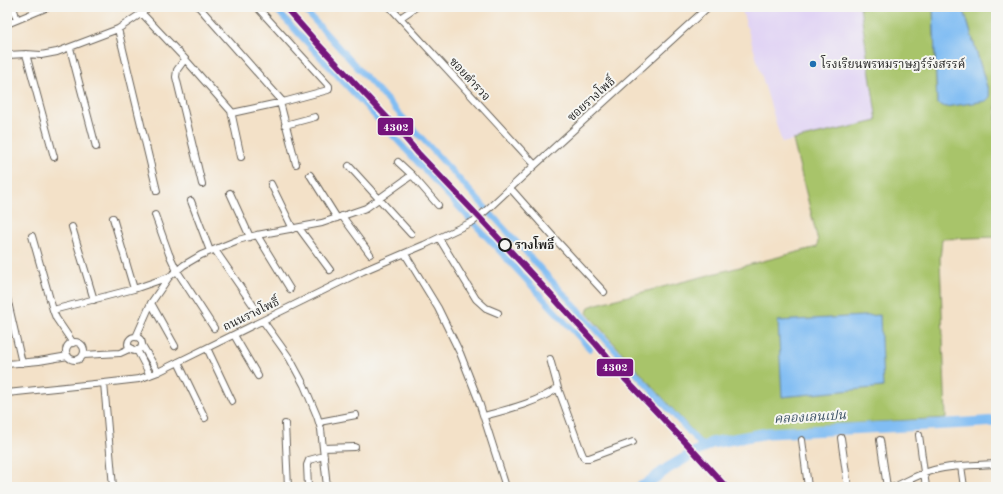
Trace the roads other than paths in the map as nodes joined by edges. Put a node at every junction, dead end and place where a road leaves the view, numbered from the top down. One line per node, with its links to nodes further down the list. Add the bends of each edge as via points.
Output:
1 (13, 7): 12 (street)
2 (48, 7): 12 (street)
3 (136, 7): 10 (street)
4 (148, 7): 10 (street)
5 (199, 7): 19 (street)
6 (257, 7): 19 (street, via 329,86 328,90)
7 (390, 7): 11 (street, ซอยตำรวจ)
8 (416, 7): 11 (street)
9 (708, 7): 29 (street, ซอยรางโพธิ์)
10 (142, 13): 14 (street); 18 (street)
11 (400, 18): 29 (street, ซอยตำรวจ)
12 (17, 20): 13 (street)
13 (7, 24)
14 (118, 29): 15 (street); 35 (street)
15 (70, 48): 16 (street, via 41,55); 23 (street)
16 (26, 54): 17 (street); 24 (street)
17 (7, 55)
18 (185, 59): 20 (street); 32 (street, via 177,70 176,77)
19 (281, 102): 20 (street); 22 (street)
20 (232, 113): 25 (street)
21 (315, 117): 22 (street)
22 (285, 125): 27 (street)
23 (96, 147)
24 (54, 157)
25 (241, 157)
26 (398, 162): 31 (street)
27 (296, 164)
28 (349, 166): 37 (street)
29 (535, 166): 34 (street, ซอยรางโพธิ์)
30 (310, 175): 42 (street)
31 (412, 175): 37 (street); 39 (street)
32 (202, 184)
33 (270, 184): 45 (street)
34 (511, 189): 40 (street, ซอยรางโพธิ์); 59 (street)
35 (157, 191)
36 (230, 193): 49 (street)
37 (379, 198): 42 (street, via 366,208); 46 (street)
38 (191, 201): 51 (street)
39 (438, 205)
40 (488, 210): 50 (street, ถนนรางโพธิ์, via 474,221)
41 (155, 214): 55 (street, via 168,254)
42 (339, 217): 45 (street); 52 (street)
43 (113, 218): 58 (street)
44 (72, 227): 61 (street)
45 (296, 228): 47 (street); 54 (street)
46 (411, 234)
47 (257, 235): 49 (street); 57 (street)
48 (32, 236): 64 (street)
49 (250, 237): 51 (street)
50 (439, 238): 53 (street, ถนนรางโพธิ์); 65 (street, via 476,299 486,308)
51 (212, 250): 55 (street); 63 (street)
52 (370, 254)
53 (405, 254): 66 (street, ถนนรางโพธิ์, via 363,271); 88 (street, via 445,321)
54 (330, 270)
55 (177, 271): 56 (street); 67 (street)
56 (169, 277): 58 (street); 62 (street)
57 (290, 288)
58 (134, 289): 61 (street)
59 (604, 292)
60 (7, 298): 77 (street)
61 (94, 300): 64 (street)
62 (151, 303): 69 (street); 71 (street)
63 (255, 308)
64 (53, 310): 70 (street)
65 (498, 313)
66 (263, 320): 68 (street, ถนนรางโพธิ์); 90 (street, via 282,346 300,378)
67 (214, 328)
68 (234, 334): 73 (street, ถนนรางโพธิ์); 82 (street)
69 (136, 337): 72 (street, via 142,341); 72 (street, via 130,340 129,344)
70 (73, 342): 74 (street, via 83,347); 75 (street, via 67,348)
71 (175, 346)
72 (137, 348): 74 (street, via 120,353); 80 (street); 81 (street)
73 (207, 348): 78 (street, ถนนรางโพธิ์); 86 (street)
74 (83, 355): 75 (street, via 77,360)
75 (68, 356): 77 (street)
76 (550, 359): 84 (street)
77 (22, 362): 79 (street)
78 (178, 362): 80 (street, ถนนรางโพธิ์); 89 (street)
79 (7, 364)
80 (158, 372): 81 (street, ถนนรางโพธิ์)
81 (150, 375): 83 (street, ถนนรางโพธิ์)
82 (258, 376)
83 (104, 384): 85 (street, ถนนรางโพธิ์); 103 (street)
84 (558, 388): 88 (street, via 526,404); 96 (street, via 584,458)
85 (7, 393)
86 (232, 401)
87 (356, 415): 90 (street)
88 (484, 416): 107 (street)
89 (205, 418)
90 (319, 422): 98 (street)
91 (285, 424): 104 (street)
92 (919, 435): 102 (street)
93 (841, 438): 109 (street)
94 (802, 440): 108 (street)
95 (880, 440): 110 (street)
96 (633, 442)
97 (355, 447): 98 (street)
98 (323, 448): 99 (street)
99 (324, 456): 105 (street, via 310,460 307,465); 106 (street)
100 (996, 464): 101 (street)
101 (961, 466): 102 (street); 113 (street)
102 (924, 474): 111 (street); 112 (street)
103 (113, 487)
104 (288, 487)
105 (308, 487)
106 (327, 487)
107 (506, 487)
108 (808, 487)
109 (848, 487)
110 (887, 487)
111 (894, 487)
112 (926, 487)
113 (964, 487)

